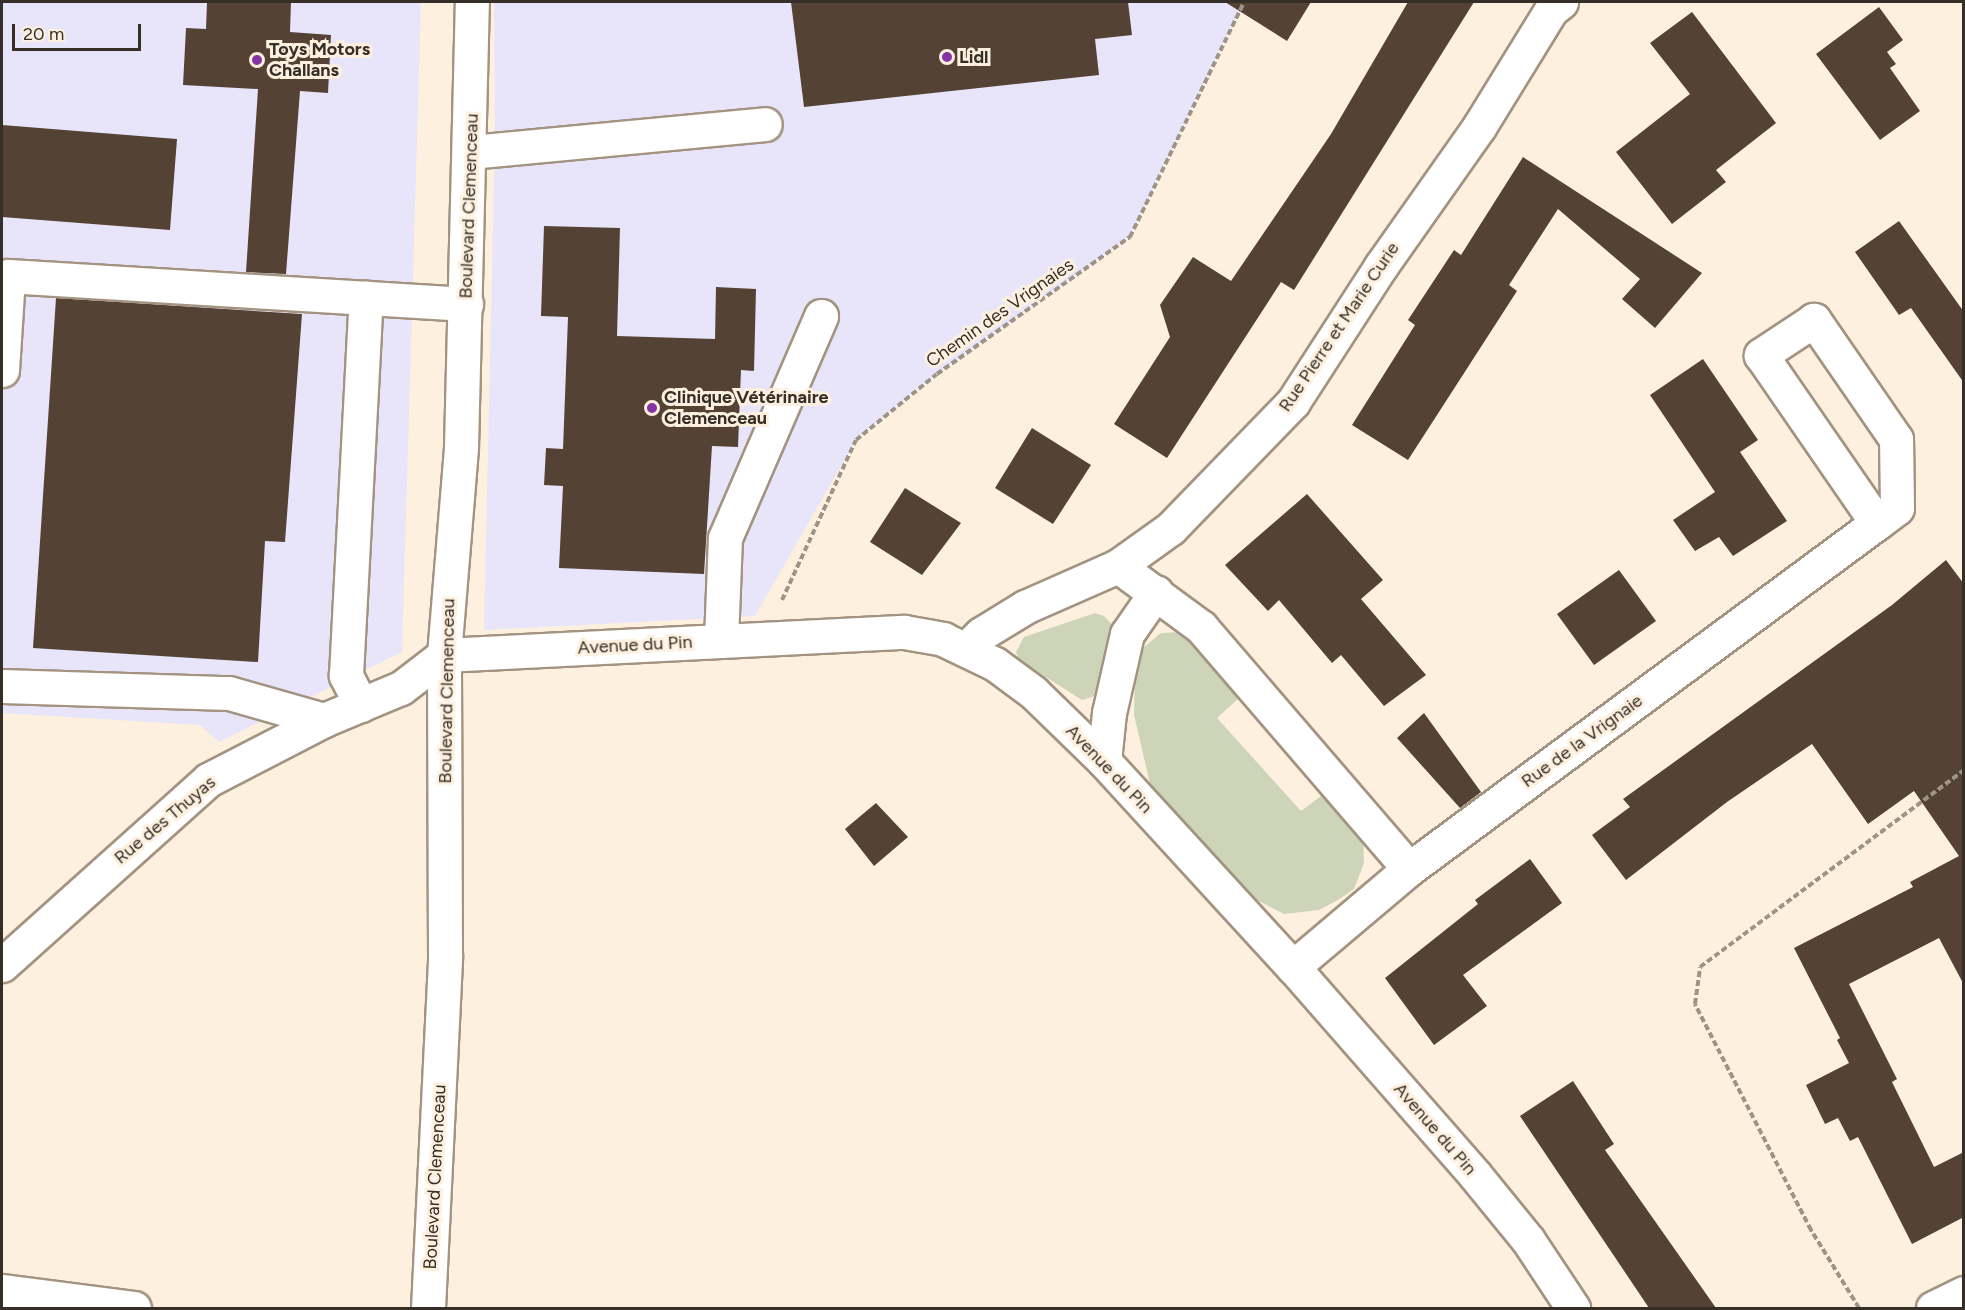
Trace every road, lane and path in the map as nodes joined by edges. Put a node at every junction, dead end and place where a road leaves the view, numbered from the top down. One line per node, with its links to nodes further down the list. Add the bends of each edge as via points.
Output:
1 (472, 2): 5 (street, Boulevard Clemenceau)
2 (1244, 2): 13 (path, Chemin des Vrignaies, via 1130,237 937,374 856,440)
3 (1561, 2): 11 (street, Rue Pierre et Marie Curie, via 1551,10 1479,127 1381,266 1293,402 1171,528)
4 (765, 124): 5 (street)
5 (470, 152): 7 (street, Boulevard Clemenceau)
6 (366, 298): 7 (street); 9 (street, via 9,276); 18 (street, via 346,675)
7 (466, 304): 16 (street, Boulevard Clemenceau, via 461,447)
8 (820, 316): 14 (street, via 725,538)
9 (2, 370)
10 (1877, 523): 10 (street, Rue de la Vrignaie, via 1761,355 1814,320 1896,439 1898,508); 22 (street, Rue de la Vrignaie)
11 (1118, 566): 12 (street); 15 (street, Rue Pierre et Marie Curie, via 1025,607 981,634)
12 (1155, 592): 20 (street, via 1127,634 1108,713); 22 (street, via 1201,627)
13 (764, 639): 14 (street, Avenue du Pin); 15 (street, Avenue du Pin, via 904,632 943,639)
14 (722, 641): 16 (street, Avenue du Pin)
15 (966, 649): 20 (street, Avenue du Pin, via 1033,692)
16 (444, 655): 18 (street, Rue des Thuyas, via 401,687); 28 (street, Boulevard Clemenceau, via 445,955)
17 (2, 686): 19 (street, via 229,693)
18 (361, 705): 19 (street, Rue des Thuyas)
19 (324, 720): 23 (street, Rue des Thuyas, via 208,780)
20 (1104, 761): 24 (street, Avenue du Pin)
21 (1964, 770): 30 (path, via 1700,967 1695,1004 1811,1230)
22 (1409, 869): 24 (street, Rue de la Vrignaie)
23 (2, 965)
24 (1293, 967): 29 (street, Avenue du Pin, via 1475,1175 1527,1240)
25 (2, 1291): 27 (street)
26 (1964, 1293): 31 (street)
27 (134, 1308)
28 (428, 1308)
29 (1573, 1308)
30 (1859, 1308)
31 (1933, 1308)

